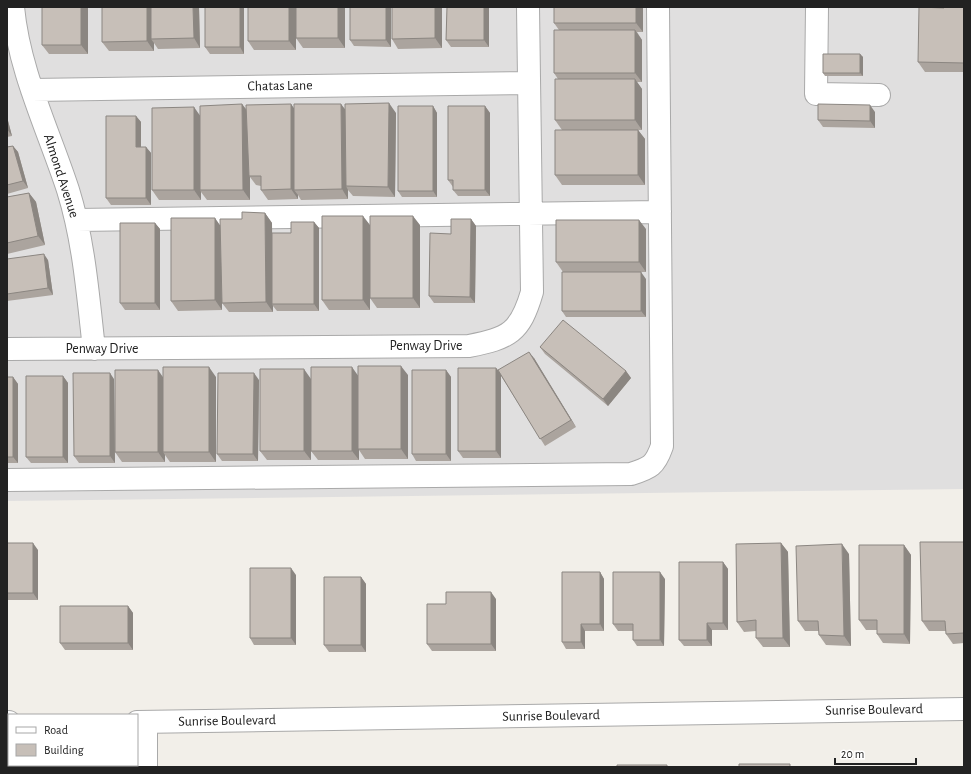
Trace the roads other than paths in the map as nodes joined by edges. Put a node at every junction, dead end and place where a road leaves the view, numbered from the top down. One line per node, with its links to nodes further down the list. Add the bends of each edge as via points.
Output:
1 (12, 7): 6 (street, Almond Avenue, via 15,28)
2 (528, 7): 5 (street, Penway Drive)
3 (658, 7): 8 (street)
4 (816, 7): 7 (street, via 816,94)
5 (529, 83): 6 (street, Chatas Lane); 9 (street, Penway Drive)
6 (32, 90): 10 (street, Almond Avenue)
7 (879, 95)
8 (660, 212): 9 (street); 13 (street, via 662,446 658,459 649,468 631,474)
9 (531, 214): 10 (street); 12 (street, Penway Drive, via 532,292 526,312 513,330 496,340 469,346)
10 (77, 220): 12 (street, Almond Avenue)
11 (7, 349): 12 (street, Penway Drive)
12 (94, 349)
13 (7, 480)
14 (964, 709): 15 (street, Sunrise Boulevard)
15 (141, 722): 16 (street)
16 (146, 767)

